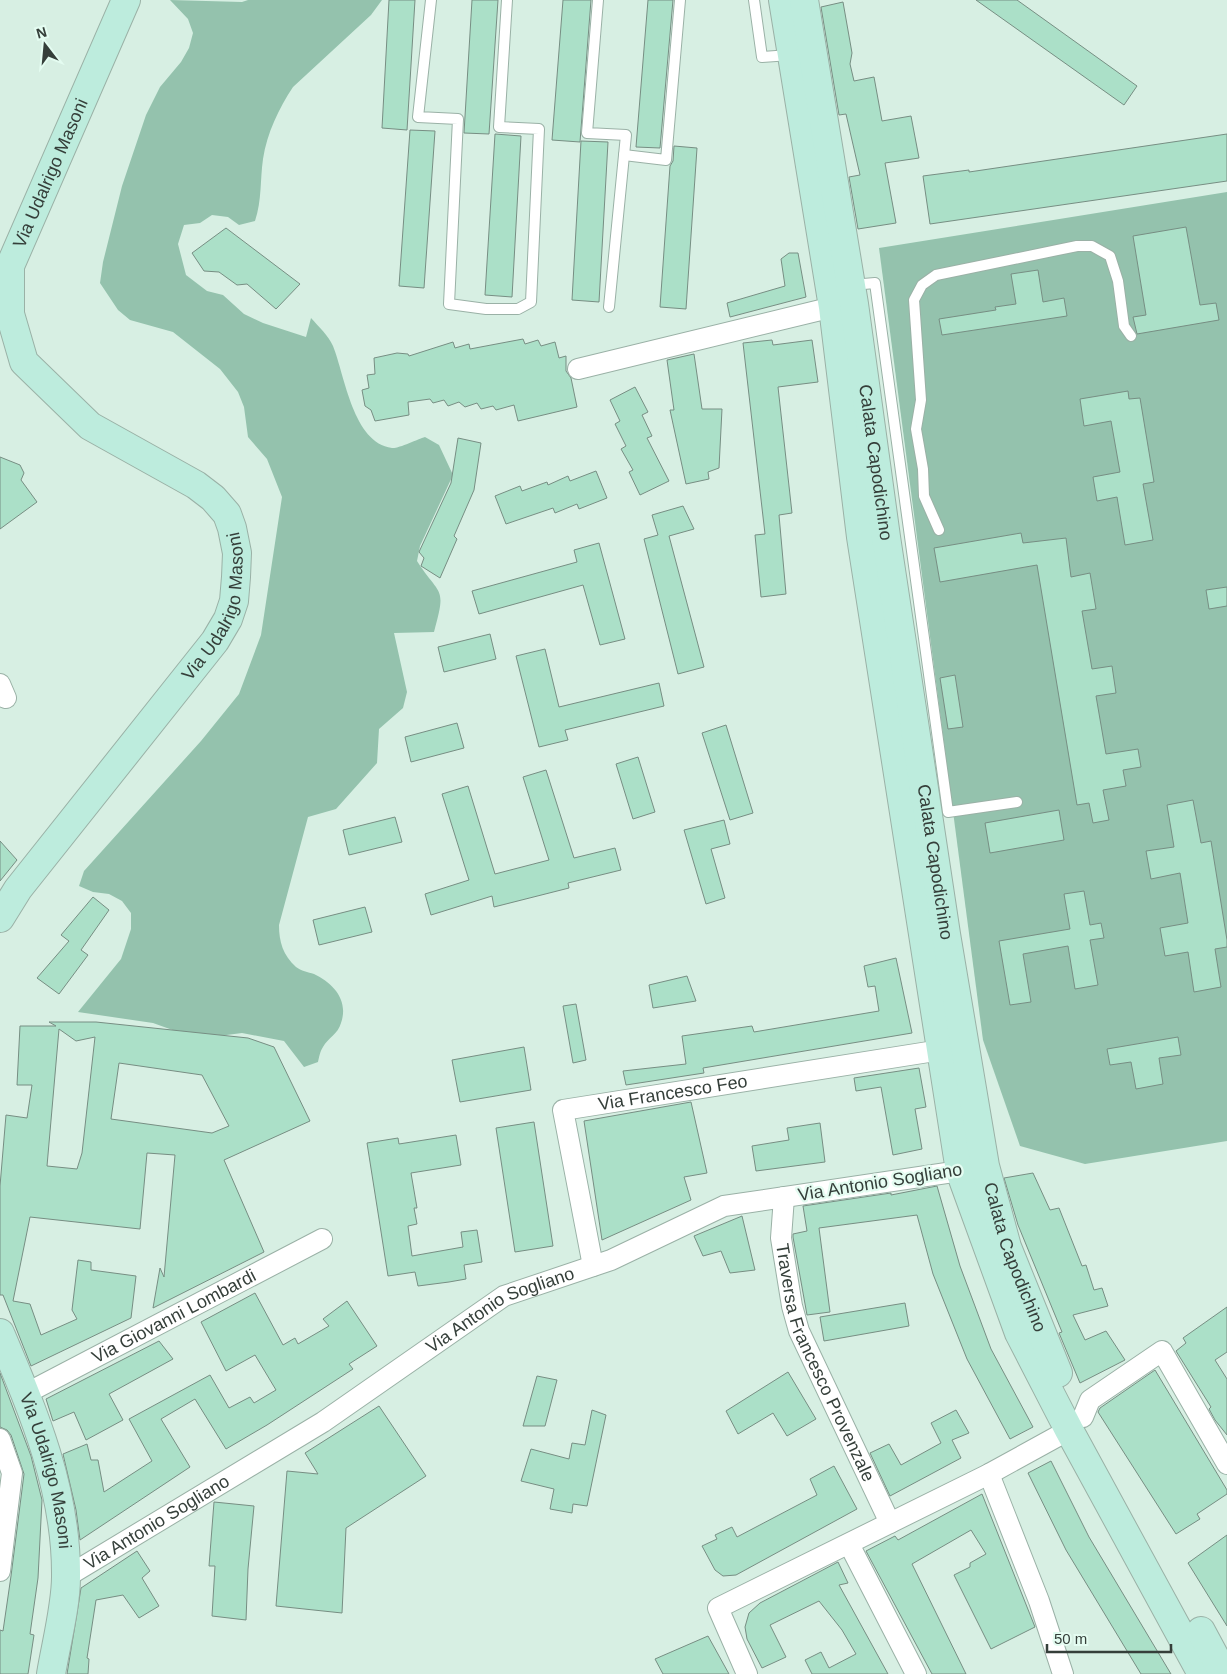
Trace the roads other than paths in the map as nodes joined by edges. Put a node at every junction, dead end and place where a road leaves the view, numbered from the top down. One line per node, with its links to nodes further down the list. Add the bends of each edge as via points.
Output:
1 (126, 0): 19 (main road, Via Udalrigo Masoni, via 10,266 10,314 24,362 90,426 196,485 226,514 237,553 234,601 215,641 18,889)
2 (431, 0): 3 (lane, via 418,117 458,119 449,304 518,309 531,302 539,129 499,127)
3 (507, 0)
4 (598, 0): 10 (lane, via 587,133 626,135)
5 (680, 0): 10 (lane, via 666,160)
6 (754, 0): 9 (lane, via 762,57)
7 (783, 0): 9 (main road, Calata Capodichino)
8 (804, 0): 11 (main road, Calata Capodichino)
9 (791, 54): 11 (main road, Calata Capodichino)
10 (624, 155): 12 (lane)
11 (846, 299): 14 (street); 18 (lane, via 875,283 948,812); 20 (main road, Calata Capodichino, via 861,537); 21 (main road, Calata Capodichino, via 946,934)
12 (609, 307)
13 (1131, 336): 15 (lane, via 1124,326 1118,281 1110,256 1092,246 1077,246 936,276 922,285 914,300 921,400 916,430 924,496)
14 (578, 370)
15 (939, 530)
16 (0, 684): 17 (street, via 6,698)
17 (0, 696)
18 (1017, 802)
19 (0, 918)
20 (941, 1050): 21 (main road, Calata Capodichino); 24 (street, Via Francesco Feo, via 563,1110)
21 (972, 1168): 22 (street, Via Antonio Sogliano); 27 (main road, Calata Capodichino, via 1007,1247)
22 (784, 1197): 24 (street, Via Antonio Sogliano, via 724,1206); 31 (street, Traversa Francesco Provenzale, via 782,1238 799,1331)
23 (322, 1239): 26 (street, Via Giovanni Lombardi)
24 (594, 1266): 34 (street, Via Antonio Sogliano, via 504,1296 323,1422)
25 (0, 1333): 26 (main road, Via Udalrigo Masoni)
26 (26, 1394): 34 (main road, Via Udalrigo Masoni, via 49,1460 60,1506)
27 (1076, 1424): 29 (street, via 1090,1400 1162,1352); 30 (street); 39 (main road, Calata Capodichino); 40 (main road, Calata Capodichino)
28 (0, 1439): 33 (street, via 12,1473)
29 (1227, 1464)
30 (989, 1474): 31 (street); 38 (street, via 1039,1601)
31 (890, 1523): 32 (street)
32 (849, 1544): 36 (street, via 718,1608); 37 (street)
33 (0, 1571)
34 (66, 1577): 35 (main road, Via Udalrigo Masoni)
35 (51, 1674)
36 (747, 1674)
37 (916, 1674)
38 (1063, 1674)
39 (1202, 1674)
40 (1224, 1674)

